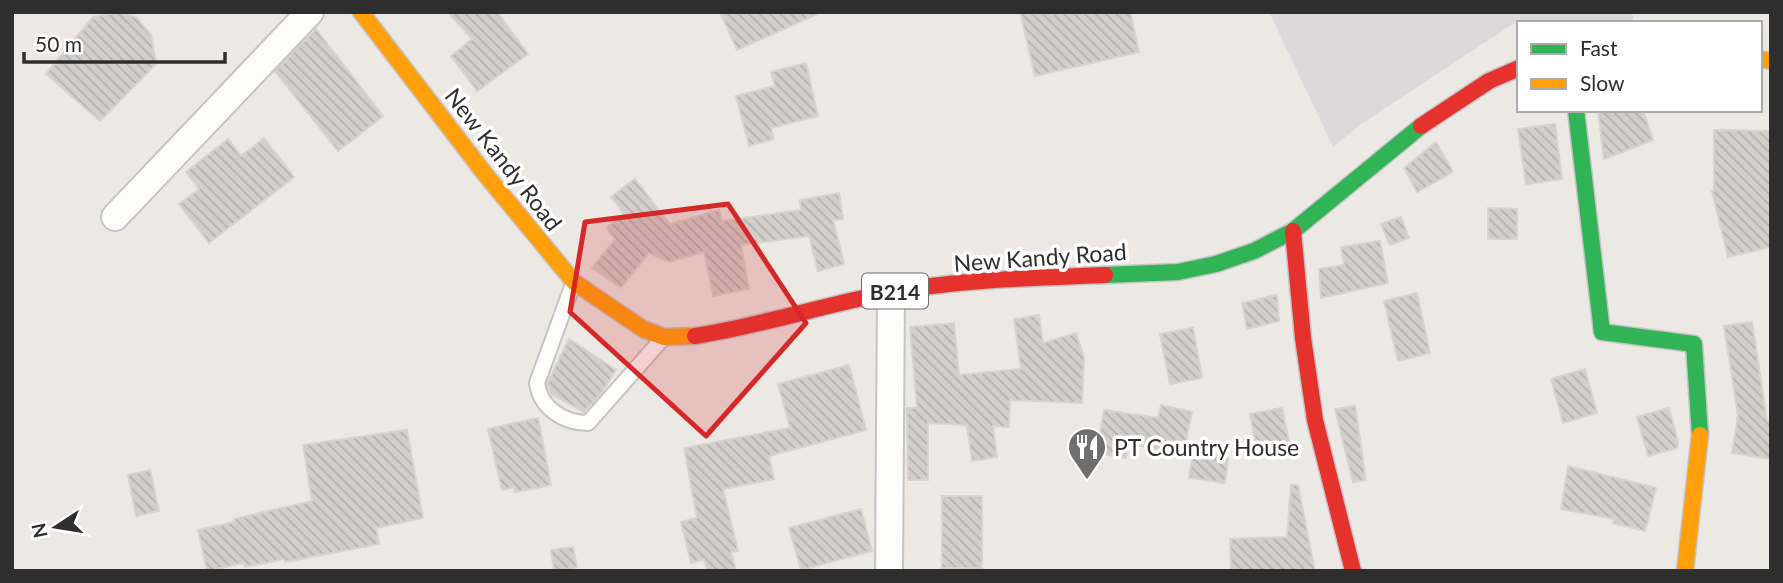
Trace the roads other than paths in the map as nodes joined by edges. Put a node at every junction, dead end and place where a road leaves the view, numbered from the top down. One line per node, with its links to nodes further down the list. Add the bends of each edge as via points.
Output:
1 (310, 12): 5 (street)
2 (361, 12): 7 (main road, New Kandy Road / B214)
3 (1517, 69): 6 (main road, New Kandy Road / B214, via 1489,80 1432,117)
4 (1576, 112): 16 (main road, via 1602,332 1695,344 1701,430)
5 (114, 217)
6 (1293, 231): 8 (main road, New Kandy Road / B214, via 1254,251 1178,272 1002,279); 15 (main road, via 1315,420)
7 (574, 282): 9 (lane); 10 (main road, New Kandy Road / B214, via 643,329)
8 (891, 292): 10 (main road, New Kandy Road / B214, via 734,330); 14 (street)
9 (555, 331): 11 (lane); 13 (lane, via 537,383 538,394 550,409 572,423 588,423)
10 (664, 337): 13 (lane)
11 (563, 349)
12 (610, 379): 13 (lane)
13 (627, 380)
14 (889, 571)
15 (1353, 571)
16 (1685, 571)

